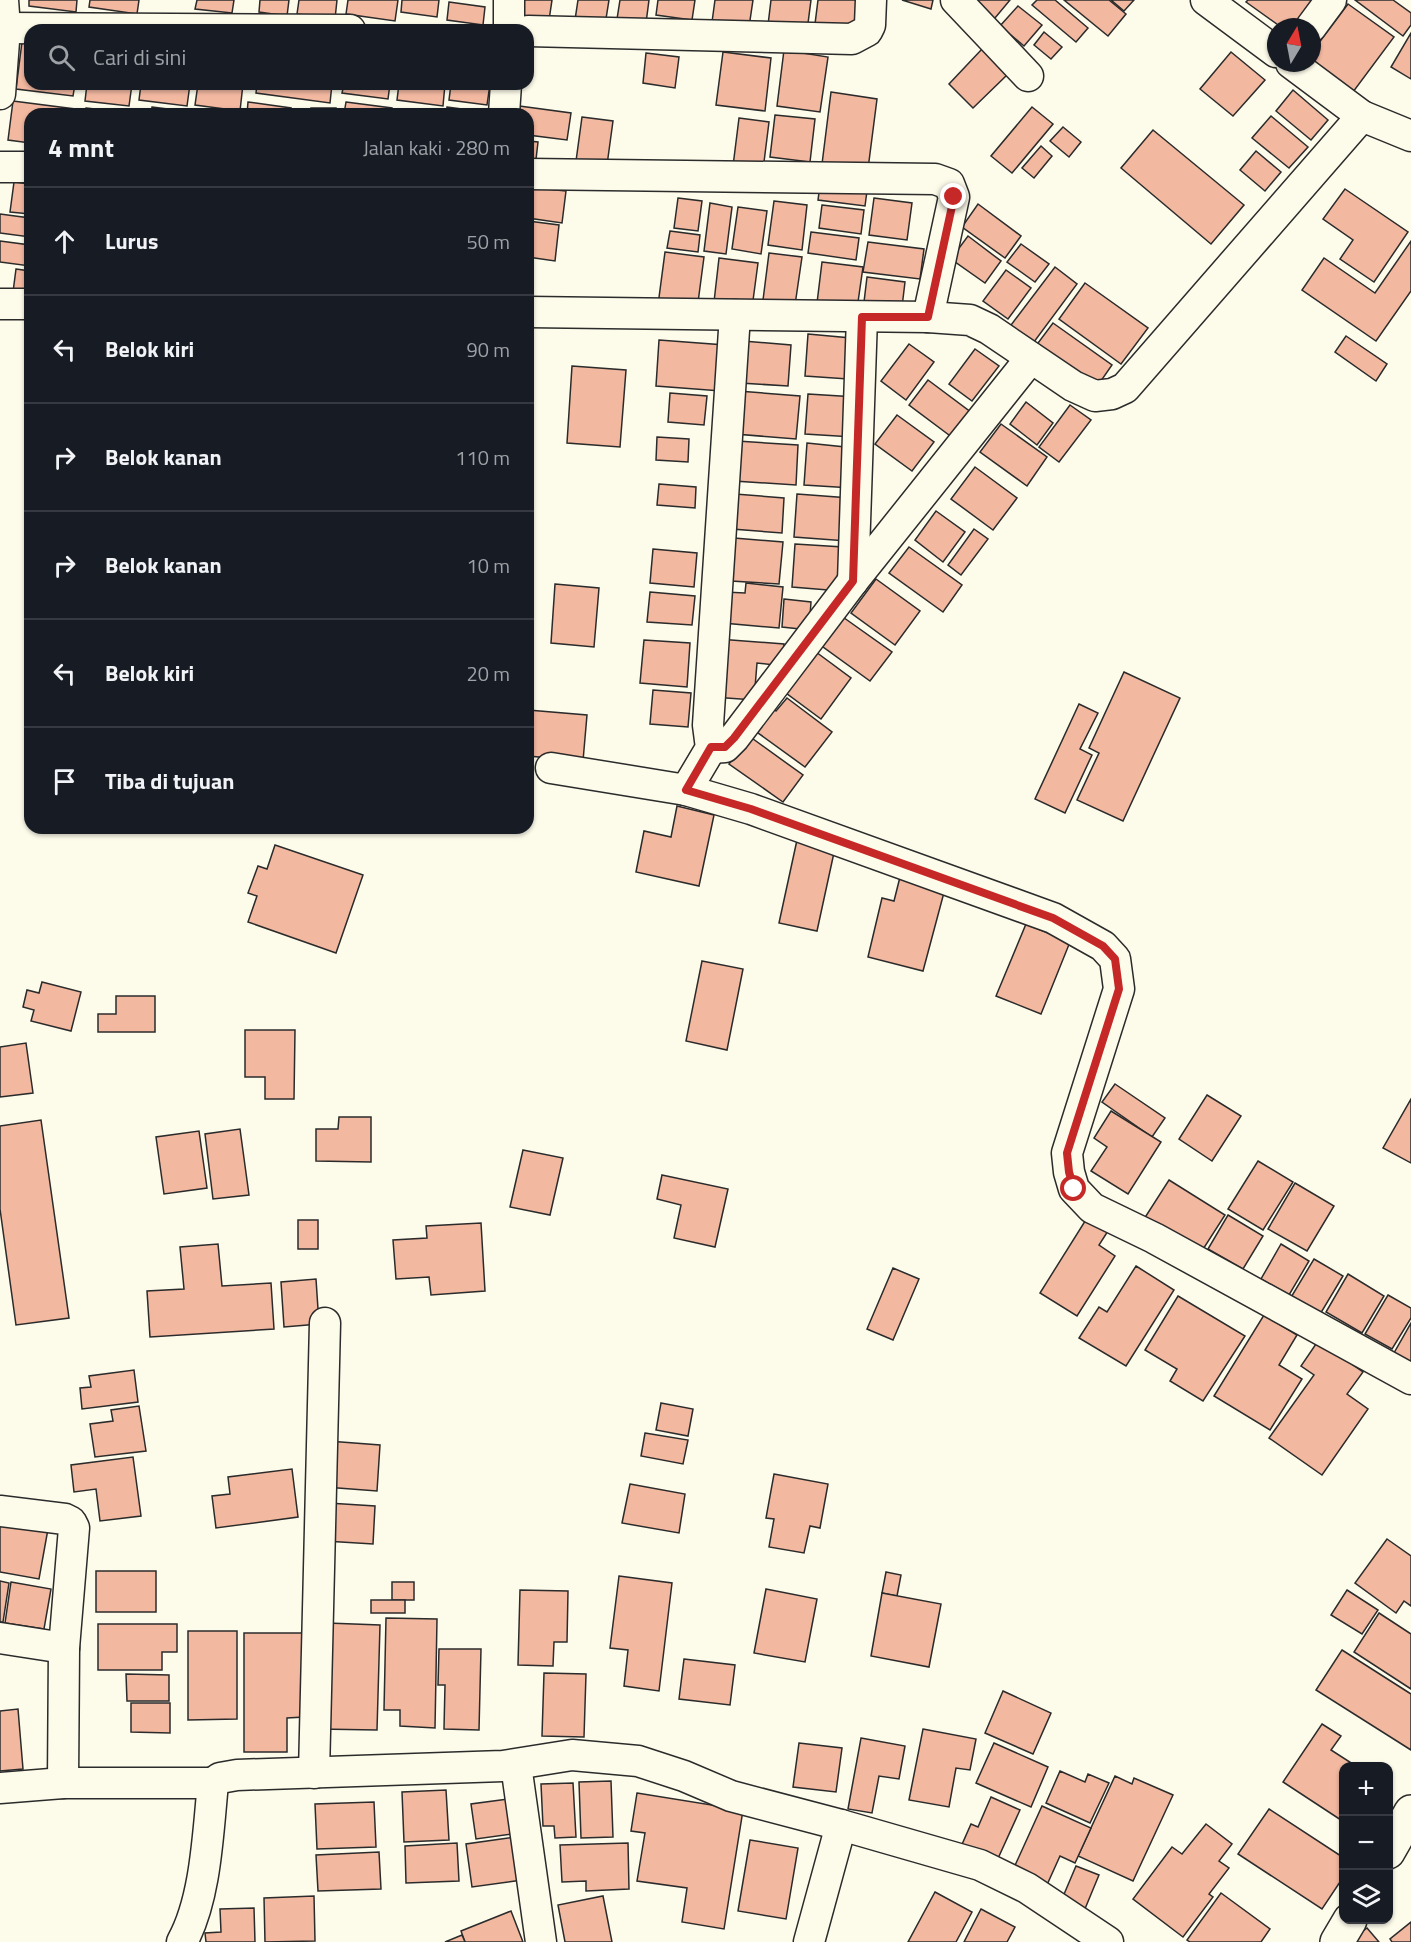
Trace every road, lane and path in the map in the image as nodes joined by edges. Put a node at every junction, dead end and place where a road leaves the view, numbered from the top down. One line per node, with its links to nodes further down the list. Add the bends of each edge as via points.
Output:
1 (509, 0): 9 (street)
2 (871, 0): 10 (street, via 870,25 852,39)
3 (956, 0): 14 (street)
4 (1206, 0): 11 (street)
5 (1331, 0): 7 (street)
6 (4, 14): 8 (street); 12 (street)
7 (1318, 18)
8 (220, 24)
9 (509, 24)
10 (534, 32)
11 (1267, 45)
12 (1, 62): 16 (street)
13 (1303, 72): 18 (street)
14 (1028, 76)
15 (506, 90): 17 (street)
16 (0, 94)
17 (504, 108)
18 (1362, 116): 19 (street); 29 (street, via 1125,388 1095,396)
19 (1411, 136)
20 (0, 167): 21 (street)
21 (24, 167)
22 (534, 174): 28 (street, via 935,179 949,184 954,197)
23 (0, 304): 24 (street)
24 (24, 304)
25 (534, 312): 26 (street)
26 (735, 315): 27 (street); 31 (street, via 708,725)
27 (862, 317): 28 (street); 30 (street)
28 (928, 317): 29 (street, via 970,320)
29 (1031, 358): 30 (street)
30 (853, 581): 31 (street, via 734,738 725,747)
31 (711, 747): 33 (street)
32 (551, 768): 33 (street)
33 (686, 790): 35 (street, via 751,809 1053,918 1103,946 1115,959 1119,989 1067,1153 1074,1189 1092,1208)
34 (325, 1323): 40 (street)
35 (1411, 1379)
36 (0, 1511): 38 (street, via 65,1519 74,1528)
37 (0, 1638): 38 (street)
38 (64, 1648): 41 (street)
39 (516, 1765): 40 (street); 45 (street, via 572,1755 638,1761 731,1797); 49 (street)
40 (314, 1773): 42 (street, via 237,1774)
41 (63, 1783): 42 (street); 43 (street)
42 (213, 1783): 48 (street, via 202,1880 189,1931)
43 (0, 1788)
44 (1411, 1812): 46 (street)
45 (841, 1825): 50 (street); 51 (street, via 980,1865 1027,1888)
46 (1393, 1845)
47 (1348, 1924): 52 (street)
48 (182, 1942)
49 (541, 1942)
50 (809, 1942)
51 (1108, 1942)
52 (1337, 1942)

